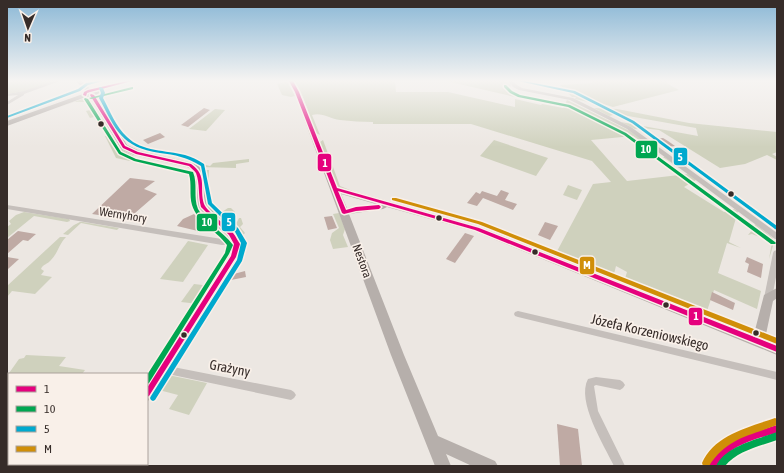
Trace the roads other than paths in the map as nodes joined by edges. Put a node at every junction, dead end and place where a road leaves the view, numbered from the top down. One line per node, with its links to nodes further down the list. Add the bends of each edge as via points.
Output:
1 (63, 103): 5 (street)
2 (96, 103): 12 (street, via 124,147 137,153 196,168 199,173 203,206)
3 (301, 103): 6 (street, Nestora)
4 (578, 103): 11 (street, via 635,131)
5 (7, 124)
6 (335, 189): 7 (street); 10 (street, Nestora)
7 (356, 196): 8 (street); 10 (street, via 343,201)
8 (392, 206): 10 (street); 17 (street, via 477,229)
9 (7, 207): 12 (street, Wernyhory, via 222,242)
10 (342, 209): 25 (street, Nestora)
11 (777, 237)
12 (235, 241): 19 (street, via 237,246 234,256)
13 (777, 253): 14 (street)
14 (776, 265): 15 (street)
15 (772, 295): 17 (street)
16 (518, 314): 20 (street, Józefa Korzeniowskiego)
17 (758, 342): 18 (street)
18 (777, 349)
19 (163, 369): 22 (street); 23 (street, Grażyny)
20 (777, 376)
21 (620, 385): 28 (street, via 596,381 591,382 589,386 593,412)
22 (148, 392)
23 (291, 395)
24 (777, 429): 29 (main road, via 730,448 714,459)
25 (433, 441): 26 (street); 27 (street, Nestora)
26 (484, 465)
27 (444, 466)
28 (620, 466)
29 (712, 466)

